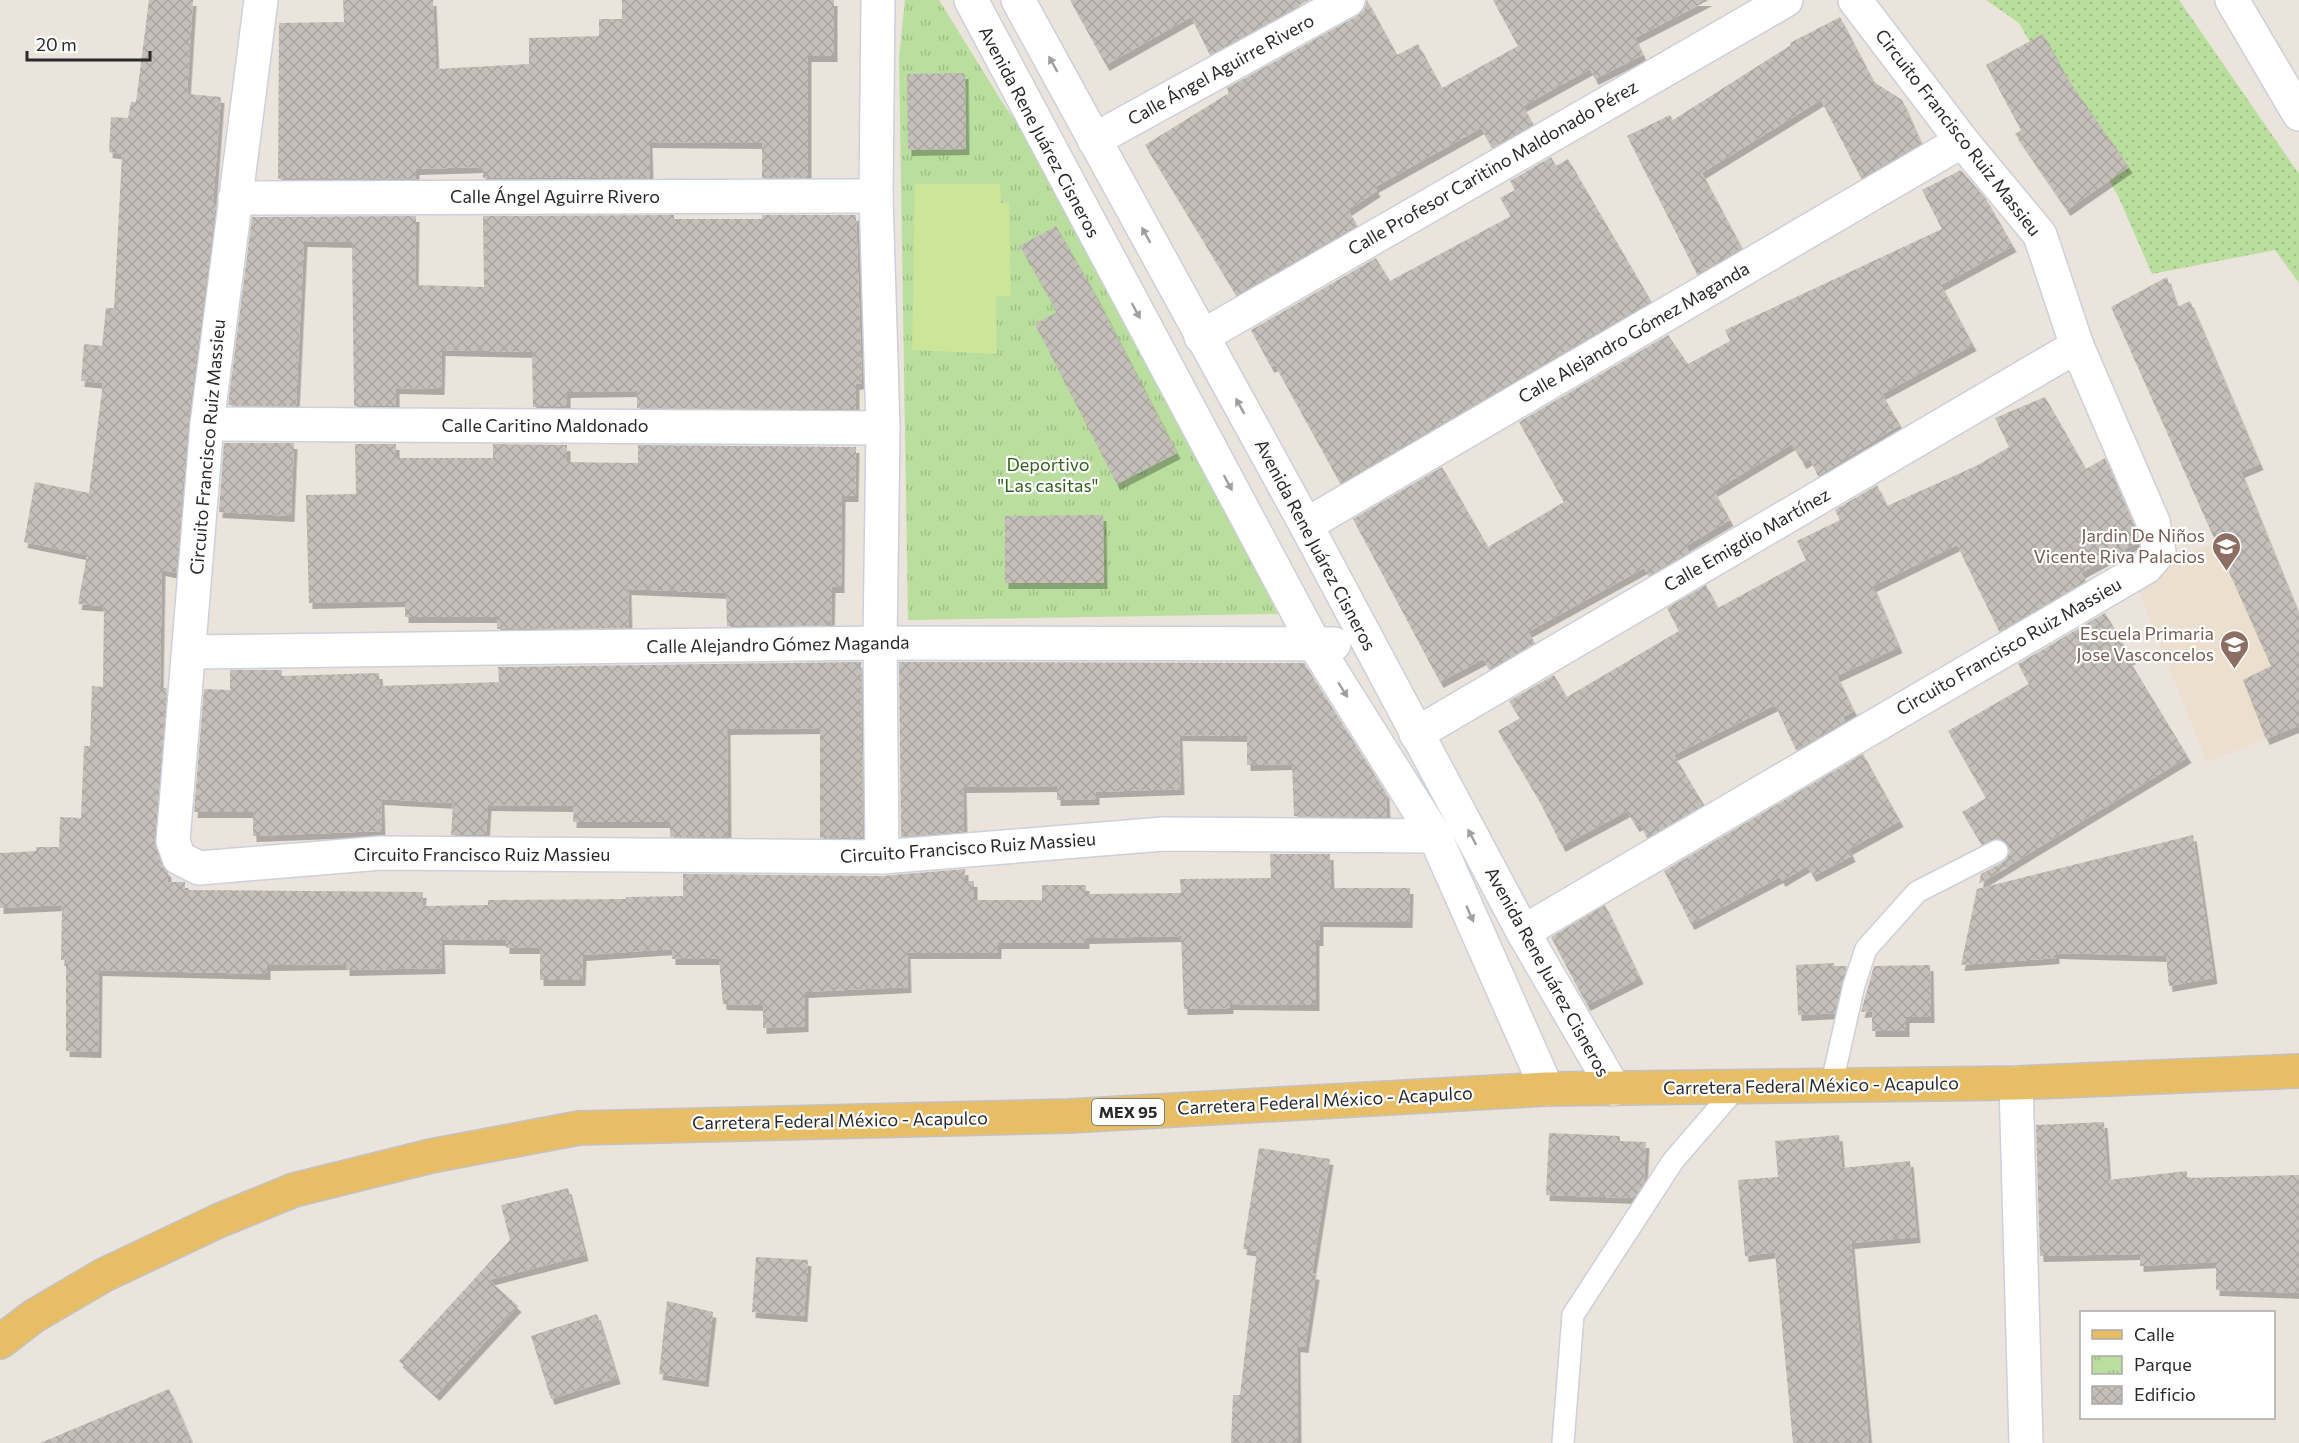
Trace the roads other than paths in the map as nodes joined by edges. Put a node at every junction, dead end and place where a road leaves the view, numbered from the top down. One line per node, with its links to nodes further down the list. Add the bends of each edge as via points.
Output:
1 (261, 0): 13 (street, Circuito Francisco Ruiz Massieu)
2 (878, 0): 12 (street)
3 (971, 0): 21 (street, Avenida Rene Juárez Cisneros, one-way to 21)
4 (1018, 0): 10 (street, Avenida Rene Juárez Cisneros, one-way to 4)
5 (1348, 0): 10 (street, Calle Ángel Aguirre Rivero)
6 (1786, 0): 14 (street, Calle Profesor Caritino Maldonado Pérez)
7 (1855, 0): 11 (street, Circuito Francisco Ruiz Massieu)
8 (2232, 0): 9 (street)
9 (2299, 106)
10 (1094, 140): 14 (street, Avenida Rene Juárez Cisneros, one-way to 10)
11 (1962, 141): 15 (street, Circuito Francisco Ruiz Massieu, via 2040,235); 18 (street, Calle Alejandro Gómez Maganda)
12 (876, 196): 13 (street, Calle Ángel Aguirre Rivero); 17 (street)
13 (235, 198): 16 (street, Circuito Francisco Ruiz Massieu)
14 (1201, 337): 18 (street, Avenida Rene Juárez Cisneros, one-way to 14)
15 (2077, 346): 23 (street, Calle Emigdio Martínez); 27 (street, Circuito Francisco Ruiz Massieu, via 2153,522 2159,552 2146,567)
16 (207, 424): 17 (street, Calle Caritino Maldonado); 22 (street, Circuito Francisco Ruiz Massieu)
17 (883, 428): 20 (street)
18 (1306, 525): 19 (street, Avenida Rene Juárez Cisneros)
19 (1366, 641): 21 (street, Calle Alejandro Gómez Maganda); 23 (street, Avenida Rene Juárez Cisneros)
20 (880, 643): 21 (street, Calle Alejandro Gómez Maganda); 22 (street, Calle Alejandro Gómez Maganda); 26 (street)
21 (1315, 645): 24 (street, Avenida Rene Juárez Cisneros, one-way to 24)
22 (190, 652): 26 (street, Circuito Francisco Ruiz Massieu, via 173,841 179,858 199,868 381,853)
23 (1416, 734): 27 (street, Avenida Rene Juárez Cisneros, one-way to 23)
24 (1435, 836): 26 (street, Circuito Francisco Ruiz Massieu, via 1163,834); 32 (street, Avenida Rene Juárez Cisneros, one-way to 32)
25 (1997, 851): 30 (lane, via 1917,892 1866,949 1854,985)
26 (882, 858)
27 (1523, 932): 33 (street, Avenida Rene Juárez Cisneros)
28 (2299, 1071): 29 (main road, Carretera Federal México - Acapulco / MEX 95)
29 (2016, 1083): 30 (main road, Carretera Federal México - Acapulco / MEX 95); 36 (street)
30 (1832, 1087): 31 (main road, Carretera Federal México - Acapulco / MEX 95)
31 (1736, 1088): 33 (main road, Carretera Federal México - Acapulco / MEX 95); 35 (lane, via 1673,1161 1573,1315)
32 (1547, 1089): 33 (main road, Carretera Federal México - Acapulco / MEX 95); 34 (main road, Carretera Federal México - Acapulco / MEX 95, via 1069,1116 579,1128 431,1156 294,1190 105,1275 34,1316)
33 (1614, 1089)
34 (0, 1342)
35 (1563, 1443)
36 (2026, 1443)

